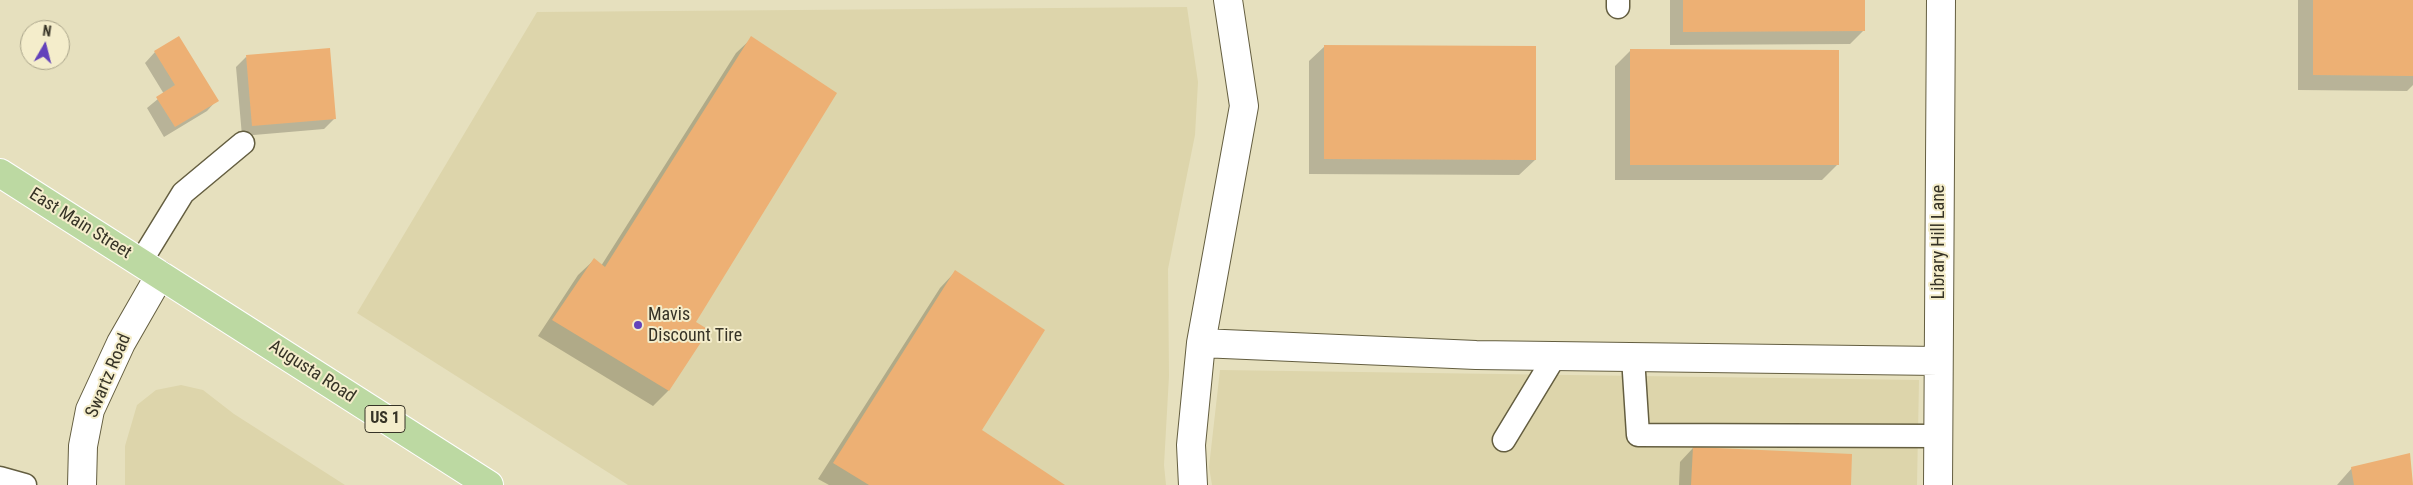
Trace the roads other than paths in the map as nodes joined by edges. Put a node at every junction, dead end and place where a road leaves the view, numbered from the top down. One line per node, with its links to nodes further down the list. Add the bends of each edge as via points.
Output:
1 (1228, 0): 6 (street, via 1244,106)
2 (1941, 0): 9 (street, Library Hill Lane)
3 (243, 144): 5 (lane, via 183,193)
4 (0, 173): 5 (main road, East Main Street / US 1)
5 (150, 269): 14 (street, Swartz Road, via 90,410 83,446); 15 (main road, Augusta Road / US 1)
6 (1201, 343): 7 (street, via 1364,352); 16 (street, via 1191,445)
7 (1555, 356): 8 (street); 11 (lane)
8 (1633, 357): 9 (street); 10 (lane, via 1638,435)
9 (1938, 361): 10 (street, Library Hill Lane)
10 (1938, 436): 17 (street, Library Hill Lane)
11 (1504, 440)
12 (0, 478): 13 (lane)
13 (25, 485)
14 (82, 485)
15 (489, 485)
16 (1193, 485)
17 (1938, 485)

